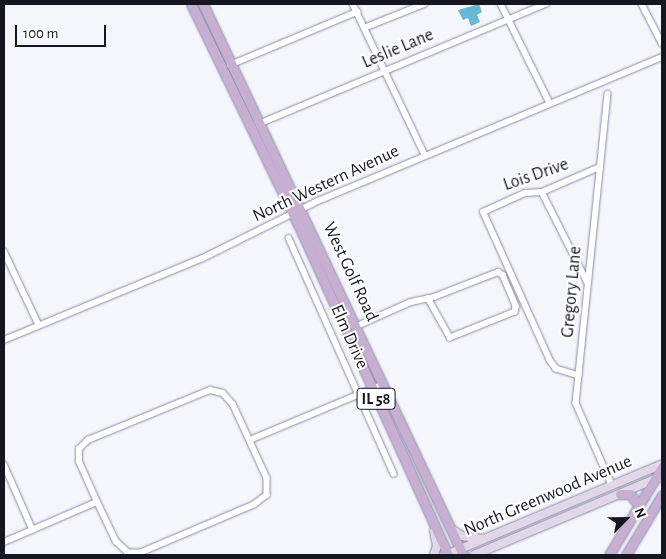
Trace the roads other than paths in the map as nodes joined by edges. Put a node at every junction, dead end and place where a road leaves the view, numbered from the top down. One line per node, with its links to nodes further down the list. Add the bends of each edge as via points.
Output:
1 (191, 4): 14 (main road, West Golf Road / IL 58)
2 (203, 4): 13 (main road, West Golf Road / IL 58)
3 (353, 4): 8 (street)
4 (424, 4): 10 (street)
5 (501, 4): 9 (street)
6 (546, 4): 9 (street, Leslie Lane)
7 (642, 4): 11 (street)
8 (357, 12): 10 (street); 13 (street)
9 (509, 19): 15 (street, Leslie Lane); 17 (street)
10 (364, 28): 15 (street)
11 (662, 43)
12 (662, 56): 17 (street, North Western Avenue)
13 (232, 64): 14 (street); 18 (main road, West Golf Road / IL 58)
14 (222, 68): 23 (main road, West Golf Road / IL 58)
15 (385, 70): 18 (street, Leslie Lane); 19 (street)
16 (608, 94): 20 (street, Gregory Lane)
17 (550, 103): 19 (street, North Western Avenue)
18 (261, 123): 22 (main road, West Golf Road / IL 58)
19 (425, 155): 22 (street, North Western Avenue)
20 (600, 167): 21 (street, Lois Drive); 26 (street, Gregory Lane)
21 (542, 192): 26 (street); 31 (street, Lois Drive, via 524,193 483,212 550,361 556,369)
22 (302, 209): 23 (street, North Western Avenue); 29 (main road, West Golf Road / IL 58)
23 (293, 215): 28 (street, North Western Avenue, via 201,259); 33 (main road, West Golf Road / IL 58)
24 (288, 238): 34 (street, Elm Drive)
25 (4, 251): 28 (street)
26 (587, 281): 31 (street, Gregory Lane)
27 (428, 298): 27 (street, via 498,272 503,274 516,312 450,338); 29 (street, via 411,302)
28 (39, 325): 30 (street, North Western Avenue)
29 (357, 326): 32 (main road, West Golf Road / IL 58)
30 (4, 340)
31 (579, 376): 40 (street, Gregory Lane, via 576,405)
32 (384, 384): 33 (street); 46 (main road, West Golf Road / IL 58)
33 (372, 389): 34 (street); 45 (main road, West Golf Road / IL 58)
34 (358, 395): 35 (street); 38 (street, Elm Drive)
35 (250, 440): 43 (street, via 228,397 210,390 194,395 83,444 79,462); 43 (street, via 269,484 261,502 141,553 122,550)
36 (4, 464): 47 (street)
37 (662, 465): 39 (main road); 40 (main road, North Greenwood Avenue)
38 (394, 474)
39 (658, 477): 41 (main road, North Greenwood Avenue); 44 (main road)
40 (612, 485): 48 (main road, North Greenwood Avenue)
41 (620, 494): 44 (main road, via 630,494); 53 (main road, North Greenwood Avenue)
42 (662, 495): 55 (main road)
43 (97, 502): 47 (street)
44 (639, 506): 54 (main road)
45 (432, 521): 51 (main road, via 437,544); 52 (main road, West Golf Road / IL 58)
46 (451, 529): 48 (main road, via 462,536); 50 (main road, West Golf Road / IL 58)
47 (33, 530): 49 (street)
48 (484, 539): 50 (main road, North Greenwood Avenue)
49 (4, 542)
50 (462, 552): 52 (main road, North Greenwood Avenue)
51 (434, 555)
52 (447, 555)
53 (474, 555)
54 (609, 555)
55 (626, 555)

